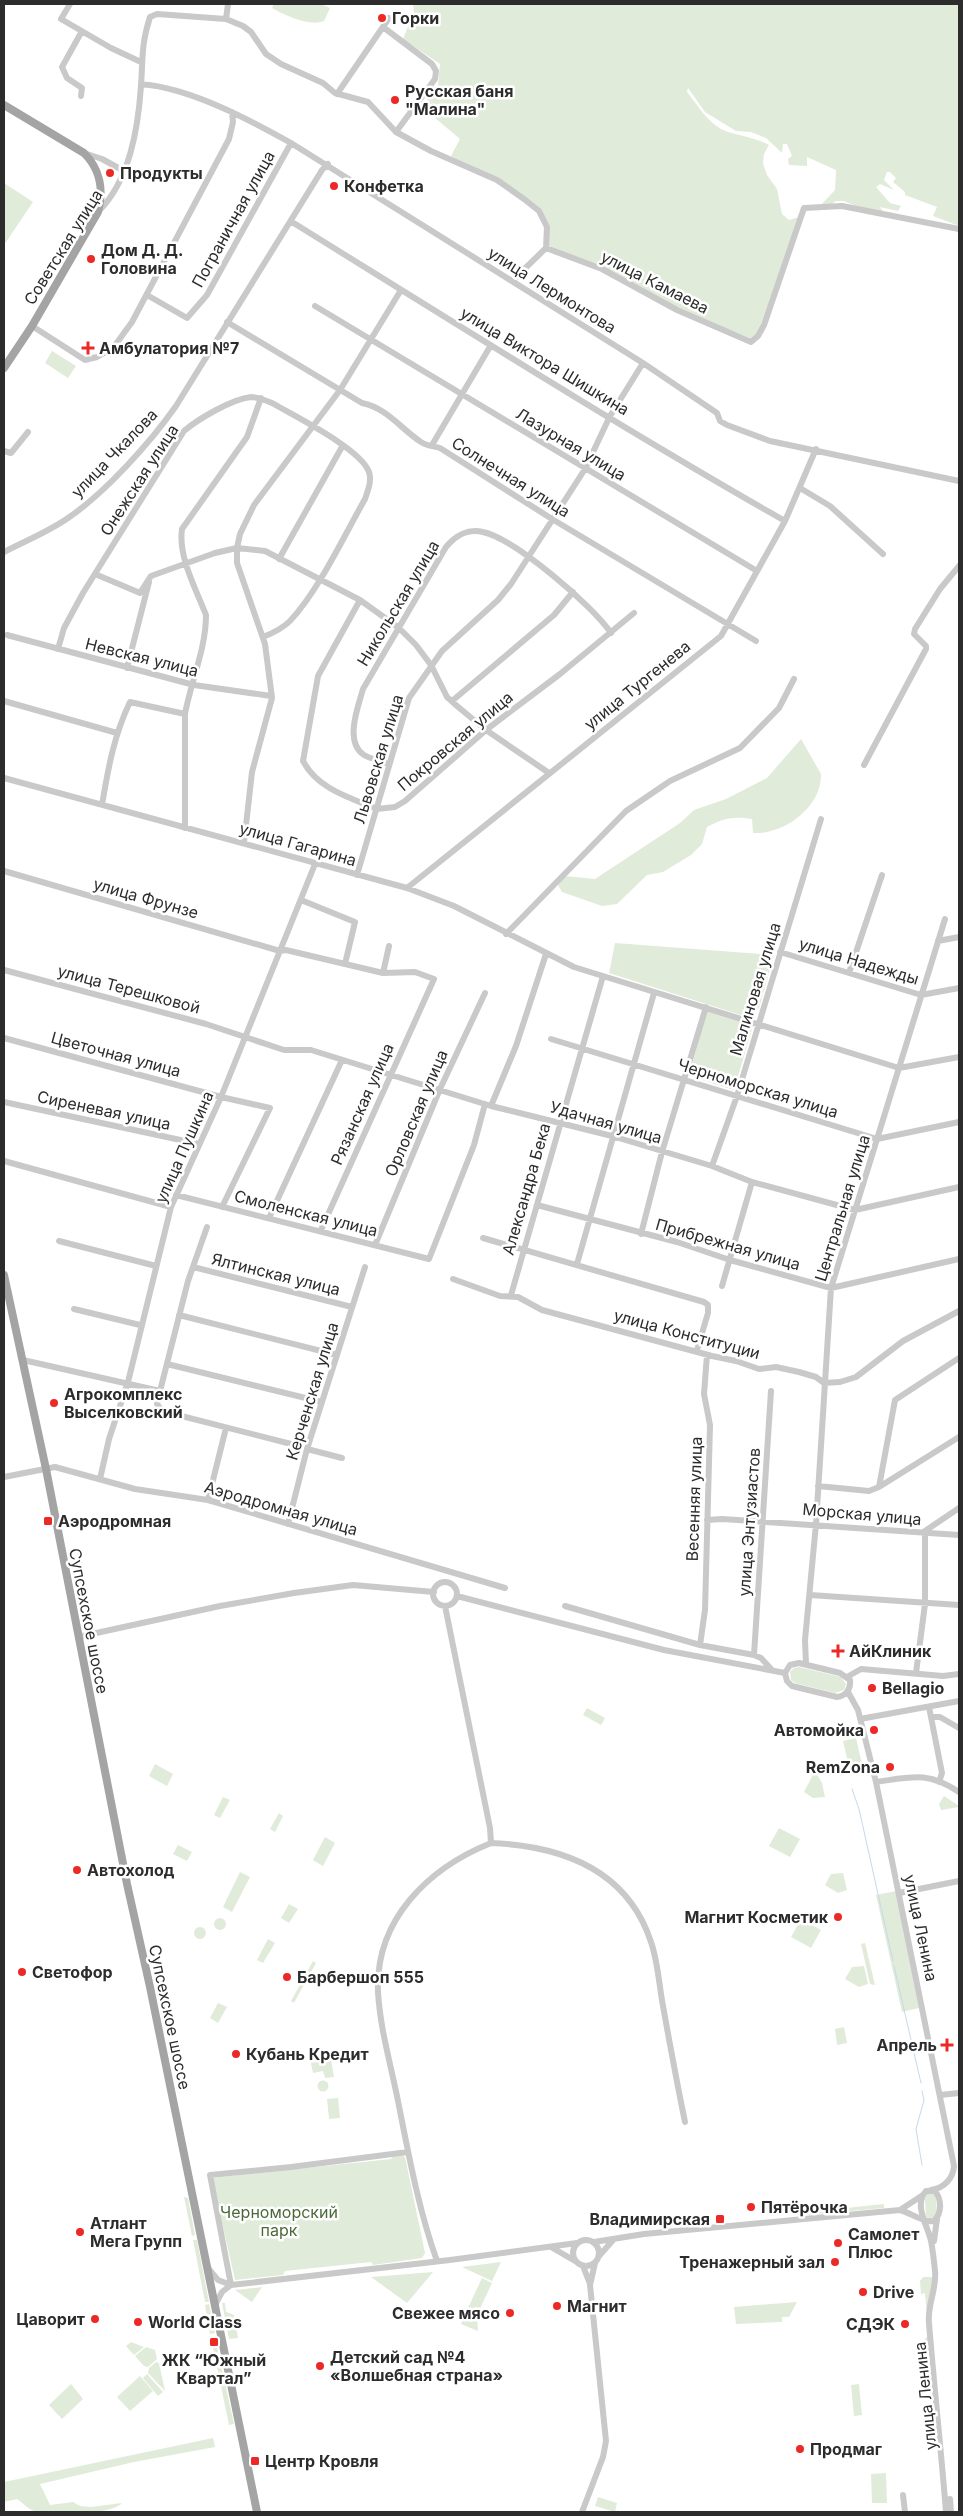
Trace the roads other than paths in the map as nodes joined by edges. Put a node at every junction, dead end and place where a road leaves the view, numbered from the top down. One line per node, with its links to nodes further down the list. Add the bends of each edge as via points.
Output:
1 (70, 4): 6 (street, via 61,20)
2 (228, 4): 4 (street)
3 (389, 18): 5 (street)
4 (226, 19): 7 (street, Советская улица, via 157,14 150,17 142,43); 9 (street, via 251,32 266,54 323,83)
5 (383, 27): 9 (street); 13 (street, via 432,64 436,71 434,79)
6 (82, 31): 7 (street); 10 (street, via 62,67 67,78 82,88)
7 (141, 62): 8 (street, Советская улица)
8 (141, 84): 12 (street, улица Лермонтова, via 157,85); 17 (street, Советская улица, via 133,141)
9 (337, 94): 13 (street, via 368,102)
10 (81, 96)
11 (4, 105): 15 (main road)
12 (232, 112): 14 (street, улица Лермонтова); 24 (street, via 229,139)
13 (396, 132): 21 (street, via 497,180 524,199 538,211 546,228)
14 (291, 143): 16 (street, улица Лермонтова); 24 (street, Пограничная улица, via 207,295 190,315 187,318)
15 (84, 153): 17 (street); 18 (main road, via 93,164 101,186)
16 (328, 164): 19 (street, улица Чкалова); 22 (street, улица Лермонтова)
17 (124, 171): 18 (street, Советская улица)
18 (98, 212): 27 (main road, Советская улица)
19 (292, 222): 23 (street, улица Виктора Шишкина); 26 (street, улица Чкалова)
20 (959, 228): 21 (street, улица Камаева, via 842,206 804,208 764,325 750,342 677,310 602,269)
21 (546, 248): 22 (street)
22 (512, 281): 30 (street, улица Лермонтова)
23 (401, 290): 28 (street); 29 (street, улица Виктора Шишкина)
24 (147, 295): 27 (street, via 113,348 93,359 85,360)
25 (315, 306): 28 (street, Лазурная улица)
26 (227, 322): 32 (street, Солнечная улица); 48 (street, улица Чкалова, via 170,415 107,484 66,519)
27 (32, 326): 31 (main road, Советская улица)
28 (371, 340): 32 (street); 33 (street, Лазурная улица)
29 (491, 345): 33 (street); 35 (street, улица Виктора Шишкина)
30 (643, 363): 35 (street, Львовская улица); 40 (street, улица Лермонтова, via 717,413 720,421 727,425 770,441)
31 (4, 368)
32 (340, 390): 36 (street); 39 (street, Солнечная улица, via 372,405 398,421 424,444)
33 (462, 395): 39 (street); 42 (street, Лазурная улица)
34 (261, 398): 36 (street); 52 (street, via 247,437 182,529 180,540); 55 (street, Онежская улица, via 250,397 228,405 184,431)
35 (610, 416): 42 (street, Львовская улица); 46 (street, улица Виктора Шишкина)
36 (312, 427): 38 (street); 47 (street, via 254,506)
37 (28, 432): 41 (street, via 11,453)
38 (343, 445): 51 (street); 57 (street, via 362,460 369,473 370,486 366,499)
39 (432, 445): 45 (street, Солнечная улица)
40 (816, 449): 43 (street, улица Лермонтова); 44 (street, улица Тургенева)
41 (4, 451)
42 (585, 470): 45 (street, Львовская улица); 54 (street, Лазурная улица)
43 (959, 481)
44 (800, 488): 46 (street, улица Тургенева); 49 (street, via 830,506)
45 (552, 519): 50 (street, Львовская улица); 61 (street, Солнечная улица, via 722,619)
46 (785, 521): 54 (street, улица Тургенева)
47 (237, 548): 51 (street, via 265,552); 52 (street); 65 (street, via 242,581)
48 (4, 552)
49 (883, 554)
50 (528, 558): 58 (street, Никольская улица); 62 (street, Никольская улица, via 496,537 482,532 469,531 454,538); 68 (street, Львовская улица, via 498,600)
51 (279, 559): 57 (street)
52 (187, 563): 56 (street); 71 (street, via 206,615)
53 (959, 566): 79 (street, via 915,629 914,634 926,649)
54 (757, 571): 61 (street, улица Тургенева)
55 (95, 574): 56 (street, via 140,593); 67 (street, Онежская улица, via 64,628)
56 (151, 576): 69 (street)
57 (319, 580): 59 (street); 65 (street, via 290,621)
58 (573, 592): 63 (street, Никольская улица, via 600,617); 74 (street, via 554,615)
59 (360, 600): 62 (street); 83 (street, via 318,676 304,761 310,773 324,786)
60 (634, 613): 63 (street, Покровская улица)
61 (728, 626): 66 (street, Солнечная улица); 80 (street, улица Тургенева, via 721,636)
62 (400, 628): 68 (street); 78 (street, Никольская улица, via 363,689 353,736 356,748 364,755)
63 (611, 633): 76 (street, Покровская улица)
64 (7, 635): 67 (street, Невская улица)
65 (263, 637): 72 (street)
66 (756, 641)
67 (58, 649): 69 (street, Невская улица)
68 (430, 665): 74 (street); 78 (street, Львовская улица, via 406,706)
69 (127, 668): 71 (street, Невская улица)
70 (794, 679): 94 (street, via 779,708 740,748 670,781 626,810)
71 (194, 685): 72 (street, Невская улица); 75 (street, via 188,695)
72 (271, 696): 86 (street, via 252,772)
73 (4, 701): 77 (street)
74 (452, 701): 76 (street)
75 (185, 714): 77 (street, via 130,702); 85 (street)
76 (486, 730): 80 (street); 83 (street, Покровская улица, via 406,801 394,807)
77 (116, 733): 82 (street)
78 (389, 764): 83 (street, Львовская улица)
79 (864, 765)
80 (549, 773): 91 (street, улица Тургенева)
81 (4, 778): 82 (street, улица Гагарина)
82 (102, 805): 85 (street, улица Гагарина)
83 (377, 809): 89 (street, Львовская улица)
84 (821, 819): 99 (street, Малиновая улица)
85 (185, 828): 86 (street, улица Гагарина)
86 (244, 843): 87 (street, улица Гагарина)
87 (315, 864): 89 (street, улица Гагарина); 92 (street, улица Пушкина)
88 (4, 871): 98 (street, улица Фрунзе)
89 (357, 875): 91 (street, улица Гагарина)
90 (882, 875): 104 (street)
91 (407, 888): 94 (street, улица Гагарина, via 454,906)
92 (301, 900): 98 (street, улица Пушкина); 101 (street, via 355,922)
93 (945, 919): 96 (street, Центральная улица)
94 (506, 934): 100 (street, улица Гагарина)
95 (959, 937): 96 (street)
96 (938, 941): 110 (street, Центральная улица)
97 (389, 946): 103 (street)
98 (280, 950): 101 (street, улица Фрунзе); 113 (street, улица Пушкина)
99 (780, 952): 104 (street, улица Надежды); 112 (street, Малиновая улица)
100 (546, 954): 105 (street, улица Гагарина); 127 (street, via 516,1046)
101 (345, 964): 103 (street, улица Фрунзе)
102 (4, 970): 113 (street, улица Терешковой)
103 (383, 972): 107 (street, улица Фрунзе, via 415,972 434,979)
104 (849, 973): 110 (street, улица Надежды)
105 (602, 976): 109 (street, улица Гагарина); 116 (street, Александра Бека)
106 (959, 988): 110 (street, улица Надежды)
107 (430, 989): 121 (street, Рязанская улица)
108 (484, 993): 123 (street, Орловская улица)
109 (654, 993): 111 (street, улица Гагарина); 119 (street)
110 (922, 995): 120 (street, Центральная улица)
111 (706, 1007): 112 (street, улица Гагарина); 122 (street)
112 (759, 1025): 120 (street, улица Гагарина); 124 (street, Малиновая улица)
113 (246, 1036): 118 (street, Удачная улица, via 284,1050 312,1050); 125 (street, улица Пушкина)
114 (4, 1038): 125 (street, Цветочная улица)
115 (550, 1039): 116 (street, Черноморская улица)
116 (582, 1048): 119 (street, Черноморская улица); 129 (street, Александра Бека)
117 (959, 1057): 120 (street)
118 (342, 1060): 121 (street, Удачная улица); 143 (street)
119 (634, 1065): 122 (street, Черноморская улица); 130 (street)
120 (899, 1068): 131 (street, Центральная улица)
121 (390, 1074): 123 (street, Удачная улица); 146 (street, Рязанская улица)
122 (685, 1080): 124 (street, Черноморская улица); 133 (street)
123 (440, 1089): 127 (street, Удачная улица); 150 (street, Орловская улица)
124 (737, 1096): 131 (street, Черноморская улица); 135 (street, Малиновая улица)
125 (221, 1097): 132 (street, улица Пушкина); 140 (street, Цветочная улица, via 270,1108)
126 (4, 1102): 132 (street, Сиреневая улица)
127 (488, 1105): 129 (street, Удачная улица); 150 (street, Смоленская улица, via 429,1259)
128 (959, 1122): 131 (street, Черноморская улица)
129 (559, 1123): 130 (street, Удачная улица); 139 (street, Александра Бека)
130 (612, 1136): 133 (street, Удачная улица); 144 (street)
131 (877, 1139): 142 (street, Центральная улица)
132 (199, 1144): 138 (street, улица Пушкина)
133 (662, 1152): 135 (street, Удачная улица); 147 (street)
134 (4, 1160): 141 (street)
135 (712, 1166): 136 (street, Удачная улица)
136 (752, 1182): 142 (street, Удачная улица); 153 (street)
137 (959, 1186): 142 (street, Удачная улица)
138 (176, 1195): 140 (street, Смоленская улица); 141 (street, улица Пушкина)
139 (537, 1204): 144 (street, Прибрежная улица); 151 (street, Александра Бека)
140 (222, 1206): 143 (street, Смоленская улица)
141 (171, 1207): 155 (street, улица Пушкина)
142 (855, 1210): 161 (street, Центральная улица)
143 (269, 1218): 146 (street, Смоленская улица)
144 (590, 1220): 147 (street, Прибрежная улица); 154 (street)
145 (207, 1227): 156 (street)
146 (321, 1230): 150 (street, Смоленская улица)
147 (641, 1234): 153 (street, Прибрежная улица)
148 (483, 1238): 151 (street)
149 (59, 1241): 155 (street)
150 (376, 1245)
151 (524, 1250): 154 (street); 162 (street, Александра Бека)
152 (959, 1259): 161 (street, Прибрежная улица)
153 (730, 1260): 160 (street); 161 (street, Прибрежная улица)
154 (577, 1264): 168 (street, via 704,1302 708,1305 708,1313)
155 (156, 1266): 167 (street, улица Пушкина)
156 (193, 1267): 163 (street, Ялтинская улица); 166 (street)
157 (365, 1267): 163 (street, Керченская улица)
158 (4, 1276): 172 (main road)
159 (453, 1279): 162 (street, улица Конституции, via 500,1296)
160 (722, 1286)
161 (830, 1288): 175 (street, Центральная улица)
162 (511, 1295): 168 (street, улица Конституции, via 542,1310)
163 (352, 1307): 170 (street, Керченская улица)
164 (74, 1309): 167 (street)
165 (959, 1311): 175 (street, улица Конституции, via 903,1341 856,1376 840,1382)
166 (179, 1315): 170 (street); 173 (street)
167 (140, 1325): 174 (street, улица Пушкина)
168 (697, 1350): 169 (street, улица Конституции)
169 (707, 1354): 175 (street, улица Конституции, via 752,1367 776,1367 799,1372); 191 (street, Весенняя улица, via 704,1394 710,1425)
170 (337, 1355): 178 (street, Керченская улица)
171 (959, 1358): 188 (street, via 895,1400)
172 (23, 1360): 174 (street); 184 (main road)
173 (167, 1364): 176 (street); 178 (street)
174 (128, 1382): 176 (street); 186 (street, улица Пушкина)
175 (824, 1382): 187 (street, Центральная улица)
176 (160, 1391): 179 (street, via 157,1404 162,1411)
177 (771, 1391): 192 (street, улица Энтузиастов)
178 (322, 1402): 182 (street, Керченская улица)
179 (226, 1428): 181 (street); 189 (street)
180 (959, 1437): 188 (street)
181 (299, 1446)
182 (307, 1449): 183 (street); 193 (street, Керченская улица)
183 (342, 1458)
184 (46, 1468): 185 (street, Аэродромная улица); 186 (street, Аэродромная улица, via 55,1467); 205 (main road, Супсехское шоссе)
185 (4, 1477)
186 (100, 1479): 189 (street, Аэродромная улица, via 135,1489)
187 (818, 1486): 188 (street, via 869,1491); 194 (street, Центральная улица)
188 (879, 1487)
189 (208, 1500): 193 (street, Аэродромная улица)
190 (959, 1508): 195 (street)
191 (707, 1520): 192 (street, Морская улица); 206 (street, Весенняя улица, via 705,1610)
192 (762, 1520): 194 (street, Морская улица); 207 (street, улица Энтузиастов)
193 (288, 1524): 197 (street, Аэродромная улица)
194 (816, 1524): 195 (street, Морская улица); 199 (street, Центральная улица)
195 (925, 1533): 196 (street, Морская улица); 201 (street)
196 (959, 1535)
197 (506, 1588)
198 (434, 1592): 200 (street, via 437,1586 446,1582 454,1586); 203 (street, via 437,1603); 205 (street, via 353,1585 220,1606)
199 (810, 1595): 201 (street); 208 (street, Центральная улица)
200 (457, 1596): 203 (street, via 454,1603); 209 (street, via 656,1648)
201 (924, 1604): 202 (street); 211 (street)
202 (959, 1605)
203 (445, 1606): 223 (street)
204 (566, 1606): 206 (street)
205 (78, 1637): 245 (main road, Супсехское шоссе)
206 (700, 1645): 207 (street)
207 (754, 1655): 209 (street)
208 (806, 1664): 210 (street, via 795,1663); 213 (street)
209 (772, 1670): 210 (street)
210 (786, 1673): 214 (street, via 788,1683 797,1687 837,1697)
211 (916, 1673): 212 (street); 213 (street, via 861,1669)
212 (959, 1674)
213 (848, 1677): 214 (street)
214 (848, 1692): 218 (street, улица Ленина)
215 (959, 1701): 216 (street)
216 (929, 1707): 217 (street); 218 (street)
217 (930, 1716): 219 (street, via 940,1717); 221 (street, via 942,1774)
218 (860, 1718): 220 (street, улица Ленина)
219 (959, 1728)
220 (876, 1782): 221 (street, via 919,1776); 225 (street, улица Ленина)
221 (939, 1782): 222 (street)
222 (959, 1792)
223 (491, 1843): 228 (street, via 545,1849 574,1859 605,1875 625,1894 652,1942); 229 (street, via 444,1867 422,1885 399,1914 386,1944 378,1983 381,2020)
224 (959, 1881): 225 (street)
225 (900, 1894): 227 (street, улица Ленина)
226 (959, 2093): 227 (street)
227 (940, 2095): 230 (street, улица Ленина, via 954,2166 954,2173)
228 (685, 2122)
229 (408, 2152): 242 (street, via 427,2235); 246 (street, via 210,2175)
230 (941, 2187): 231 (street); 233 (street, улица Ленина)
231 (931, 2190): 232 (street); 233 (street)
232 (923, 2195): 234 (street); 236 (street, улица Ленина)
233 (940, 2198): 235 (street, улица Ленина)
234 (900, 2210): 236 (street); 237 (street)
235 (938, 2218): 236 (street, via 930,2222); 254 (street, улица Ленина, via 933,2236 937,2279 930,2321)
236 (924, 2219): 253 (street, улица Ленина, via 935,2274 928,2321)
237 (616, 2238): 238 (street); 241 (street)
238 (594, 2242): 239 (street, via 585,2240); 241 (street, via 598,2247)
239 (577, 2243): 240 (street); 243 (street, via 573,2255)
240 (551, 2247): 242 (street); 243 (street)
241 (597, 2260): 244 (street); 247 (street)
242 (437, 2261): 246 (street)
243 (575, 2261): 244 (street)
244 (583, 2266): 247 (street)
245 (207, 2267): 246 (street, via 218,2280); 248 (main road, Супсехское шоссе)
246 (231, 2285): 248 (street, via 222,2292)
247 (590, 2285): 251 (street, via 606,2441)
248 (215, 2306): 250 (main road, Супсехское шоссе)
249 (903, 2495): 252 (street)
250 (257, 2512)
251 (582, 2512)
252 (904, 2512)
253 (946, 2512)
254 (951, 2512)

